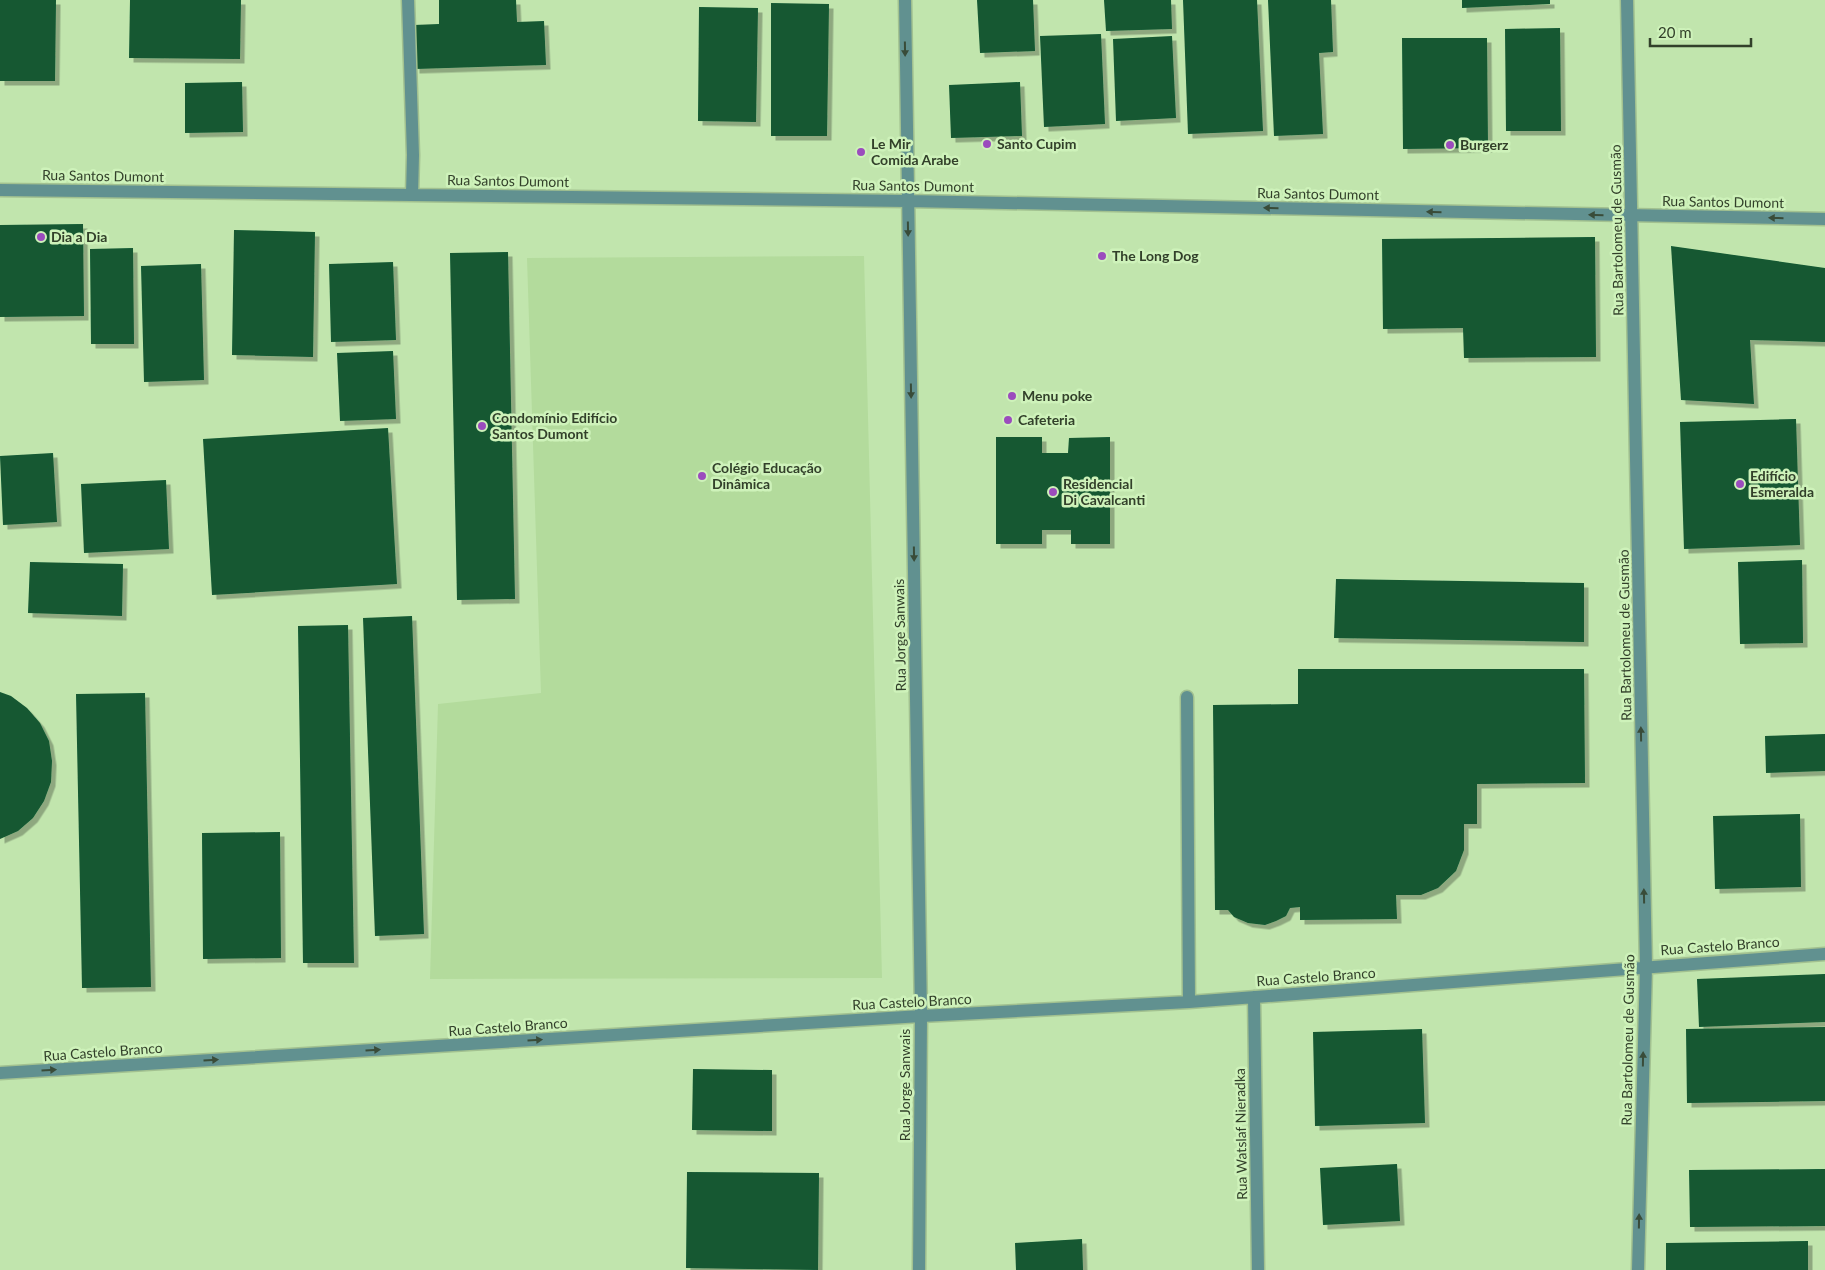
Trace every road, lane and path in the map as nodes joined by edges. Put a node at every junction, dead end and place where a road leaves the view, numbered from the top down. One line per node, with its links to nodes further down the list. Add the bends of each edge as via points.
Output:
1 (408, 0): 5 (street)
2 (905, 0): 6 (street, Rua Jorge Sanwais, one-way to 6)
3 (1627, 0): 7 (street, Rua Bartolomeu de Gusmão)
4 (0, 190): 5 (street, Rua Santos Dumont)
5 (412, 195): 6 (street, Rua Santos Dumont)
6 (908, 201): 7 (street, Rua Santos Dumont, one-way to 6); 14 (street, Rua Jorge Sanwais, one-way to 14)
7 (1632, 216): 8 (street, Rua Santos Dumont, one-way to 7); 11 (street, Rua Bartolomeu de Gusmão, one-way to 7)
8 (1825, 219)
9 (1187, 697): 13 (street)
10 (1825, 954): 11 (street, Rua Castelo Branco)
11 (1646, 967): 12 (street, Rua Castelo Branco); 18 (street, Rua Bartolomeu de Gusmão, one-way to 11)
12 (1254, 997): 13 (street, Rua Castelo Branco); 17 (street, Rua Watslaf Nieradka)
13 (1189, 1002): 14 (street, Rua Castelo Branco)
14 (920, 1016): 15 (street, Rua Castelo Branco, one-way to 14); 16 (street, Rua Jorge Sanwais)
15 (0, 1073)
16 (919, 1270)
17 (1258, 1270)
18 (1638, 1270)

